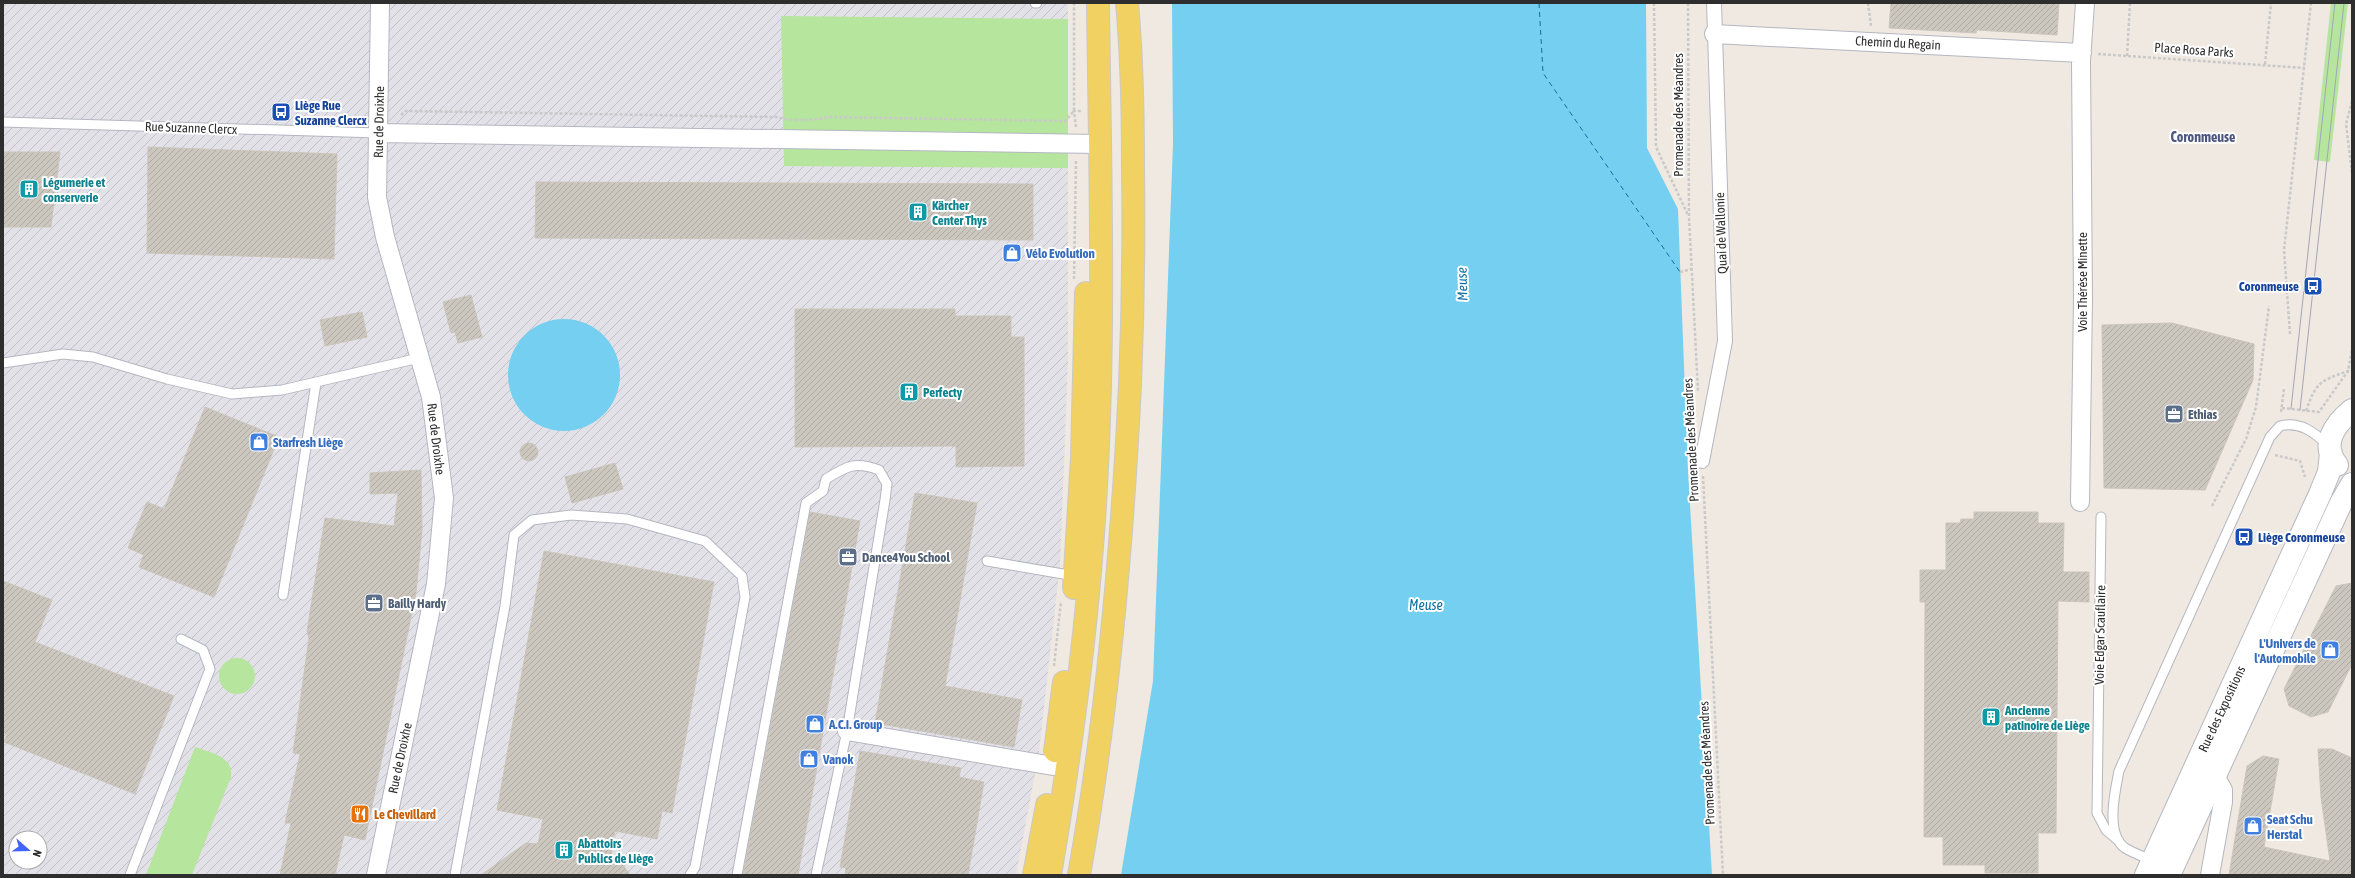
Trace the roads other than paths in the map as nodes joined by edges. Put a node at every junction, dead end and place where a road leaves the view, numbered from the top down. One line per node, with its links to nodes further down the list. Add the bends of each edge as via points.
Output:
1 (380, 3): 9 (street, Rue de Droixhe)
2 (1098, 3): 10 (main road)
3 (1127, 3): 12 (main road, via 1132,62)
4 (1714, 3): 6 (street, Quai de Wallonie)
5 (2085, 3): 7 (street, Voie Thérèse Minette)
6 (1714, 34): 7 (street, Chemin du Regain, via 1875,42); 18 (street, Quai de Wallonie, via 1725,341)
7 (2081, 57): 21 (street, Voie Thérèse Minette, via 2083,299)
8 (3, 122): 9 (lane, Rue Suzanne Clercx)
9 (379, 133): 10 (street); 13 (street, Rue de Droixhe, via 380,215)
10 (1099, 144): 11 (main road); 12 (main road, via 1119,149 1124,160 1126,277)
11 (1100, 225): 24 (main road, via 1087,270 1082,458); 39 (main road, via 1100,406 1091,565 1075,719)
12 (1132, 335): 40 (main road, via 1114,620 1097,763)
13 (420, 358): 15 (lane); 33 (street, Rue de Droixhe, via 431,397 444,498 436,584)
14 (3, 363): 15 (lane, via 63,354 93,357 167,379 232,394 282,390)
15 (316, 383): 25 (lane)
16 (2351, 411): 17 (main road, Rue des Expositions, via 2340,420 2332,432)
17 (2331, 450): 19 (main road, via 2342,470); 30 (lane, via 2317,435 2298,425 2280,426 2270,437 2119,771 2113,799 2113,823); 31 (main road, Rue des Expositions, via 2329,472)
18 (1702, 461)
19 (2352, 476)
20 (2352, 484): 29 (main road, Rue des Expositions)
21 (2080, 502)
22 (2101, 517): 30 (lane, Voie Edgar Scauflaire, via 2097,813 2106,830)
23 (987, 561): 24 (lane)
24 (1075, 576): 28 (main road)
25 (283, 596)
26 (181, 638): 32 (lane, via 203,650 210,669)
27 (847, 730): 28 (street); 36 (lane, via 887,484 879,470 864,464 847,466 826,478 823,491 806,503); 37 (lane)
28 (1053, 766): 38 (main road)
29 (2215, 776): 31 (main road, Rue des Expositions); 41 (street, via 2223,790 2223,802)
30 (2119, 841): 31 (lane, Voie Edgar Scauflaire, via 2125,848)
31 (2161, 868)
32 (130, 875)
33 (376, 875)
34 (455, 875): 35 (lane, via 506,606 514,535 532,520 571,515 627,519 705,542 742,576 745,597 695,867)
35 (690, 875)
36 (736, 875)
37 (816, 875)
38 (1034, 875)
39 (1050, 875)
40 (1079, 875)
41 (2210, 875)

